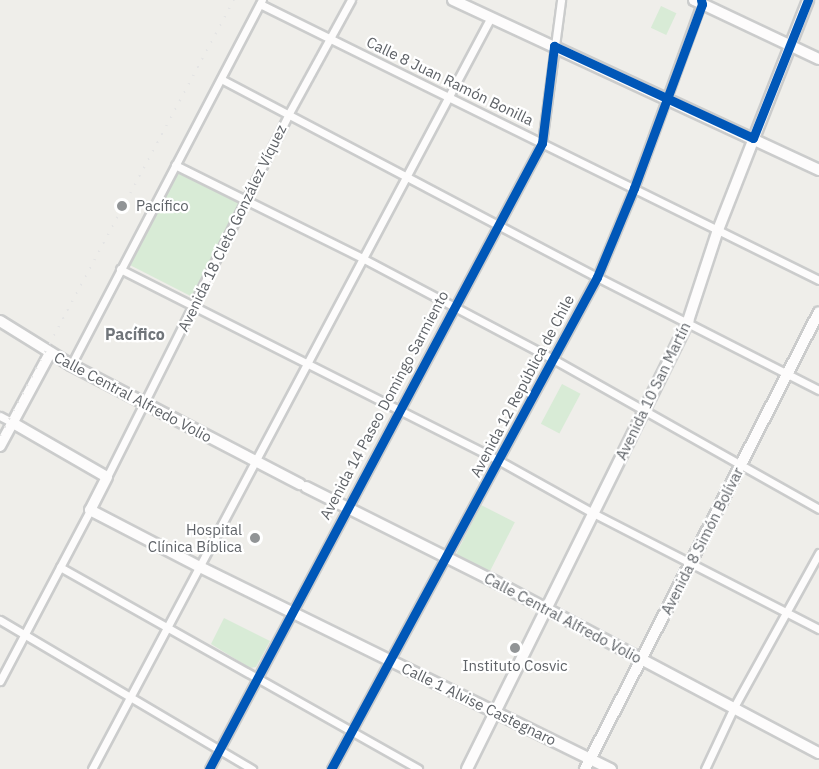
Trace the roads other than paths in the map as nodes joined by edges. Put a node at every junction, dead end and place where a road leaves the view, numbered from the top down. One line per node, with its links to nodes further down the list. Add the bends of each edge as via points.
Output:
1 (351, 0): 8 (street, Avenida 18 Cleto González Víquez)
2 (453, 0): 7 (street)
3 (561, 0): 9 (street, Avenida 14 Paseo Domingo Sarmiento)
4 (808, 0): 10 (street, Avenida 10 San Martín)
5 (699, 1): 10 (street); 14 (street, Avenida 12 República de Chile)
6 (262, 2): 8 (street, Calle 8 Juan Ramón Bonilla); 12 (street)
7 (491, 17): 9 (street); 13 (street)
8 (332, 39): 13 (street, Calle 8 Juan Ramón Bonilla); 15 (street, Avenida 18 Cleto González Víquez)
9 (554, 46): 14 (street); 17 (street, Avenida 14 Paseo Domingo Sarmiento)
10 (790, 46): 11 (street); 16 (street, Avenida 10 San Martín)
11 (819, 59)
12 (221, 79): 15 (street); 18 (street)
13 (449, 97): 17 (street, Calle 8 Juan Ramón Bonilla); 20 (street)
14 (666, 98): 16 (street); 21 (street, Avenida 12 República de Chile)
15 (288, 115): 20 (street); 22 (street, Avenida 18 Cleto González Víquez)
16 (753, 138): 19 (street); 24 (street, Avenida 10 San Martín)
17 (542, 143): 21 (street, Calle 8 Juan Ramón Bonilla); 23 (street, Avenida 14 Paseo Domingo Sarmiento)
18 (175, 165): 22 (street); 26 (street)
19 (819, 170)
20 (407, 177): 23 (street); 25 (street)
21 (633, 188): 24 (street, Calle 8 Juan Ramón Bonilla); 27 (street, Avenida 12 República de Chile)
22 (247, 200): 25 (street); 29 (street, Avenida 18 Cleto González Víquez)
23 (499, 225): 27 (street); 30 (street, Avenida 14 Paseo Domingo Sarmiento)
24 (718, 230): 28 (street, Calle 8 Juan Ramón Bonilla); 33 (street, Avenida 10 San Martín)
25 (364, 259): 30 (street); 36 (street)
26 (120, 269): 29 (street); 37 (street)
27 (597, 277): 33 (street); 35 (street, Avenida 12 República de Chile)
28 (819, 280)
29 (194, 305): 36 (street); 40 (street, Avenida 18 Cleto González Víquez)
30 (453, 306): 35 (street); 41 (street, Avenida 14 Paseo Domingo Sarmiento)
31 (819, 312): 38 (street, Avenida 8 Simón Bolívar)
32 (0, 321): 34 (street, Calle Central Alfredo Volio)
33 (688, 321): 38 (street); 42 (street, Avenida 10 San Martín)
34 (50, 353): 37 (street, Calle Central Alfredo Volio); 44 (street)
35 (553, 358): 42 (street); 46 (street, Avenida 12 República de Chile)
36 (307, 363): 41 (street); 47 (street)
37 (71, 365): 40 (street, Calle Central Alfredo Volio)
38 (788, 373): 39 (street); 48 (street, Avenida 8 Simón Bolívar)
39 (819, 390)
40 (144, 404): 47 (street, Calle Central Alfredo Volio); 49 (street, Avenida 18 Cleto González Víquez)
41 (398, 409): 46 (street); 50 (street, Avenida 14 Paseo Domingo Sarmiento)
42 (645, 412): 48 (street); 53 (street, Avenida 10 San Martín)
43 (0, 416): 44 (street)
44 (13, 423): 45 (street); 49 (street)
45 (0, 447)
46 (498, 460): 53 (street); 55 (street, Avenida 12 República de Chile)
47 (256, 462): 50 (street, Calle Central Alfredo Volio); 58 (street)
48 (741, 466): 51 (street); 56 (street, Avenida 8 Simón Bolívar)
49 (106, 477): 52 (street, Avenida 18 Cleto González Víquez)
50 (346, 506): 55 (street, Calle Central Alfredo Volio); 61 (street, Avenida 14 Paseo Domingo Sarmiento)
51 (819, 509)
52 (90, 510): 57 (street, Avenida 18 Cleto González Víquez); 58 (street, Calle 1 Alvise Castegnaro)
53 (593, 513): 56 (street); 59 (street, Avenida 10 San Martín)
54 (819, 553): 60 (street)
55 (446, 556): 59 (street, Calle Central Alfredo Volio); 67 (street, Avenida 12 República de Chile)
56 (692, 562): 60 (street); 66 (street, Avenida 8 Simón Bolívar)
57 (60, 567): 63 (street); 65 (street, Avenida 18 Cleto González Víquez)
58 (200, 567): 61 (street, Calle 1 Alvise Castegnaro); 63 (street)
59 (546, 609): 66 (street, Calle Central Alfredo Volio); 72 (street, Avenida 10 San Martín)
60 (785, 610): 64 (street); 71 (street)
61 (291, 611): 67 (street, Calle 1 Alvise Castegnaro); 68 (street, Avenida 14 Paseo Domingo Sarmiento)
62 (0, 620): 65 (street)
63 (168, 627): 68 (street); 70 (street)
64 (819, 629)
65 (24, 635): 69 (street, Avenida 18 Cleto González Víquez); 70 (street)
66 (640, 659): 71 (street, Calle Central Alfredo Volio); 76 (street, Avenida 8 Simón Bolívar)
67 (390, 660): 72 (street, Calle 1 Alvise Castegnaro); 73 (street, Avenida 12 República de Chile)
68 (257, 678): 73 (street); 74 (street, Avenida 14 Paseo Domingo Sarmiento)
69 (0, 681)
70 (129, 698): 74 (street); 77 (street)
71 (734, 707): 75 (street, Calle Central Alfredo Volio); 84 (street)
72 (496, 711): 76 (street, Calle 1 Alvise Castegnaro); 82 (street, Avenida 10 San Martín)
73 (351, 731): 80 (street, Avenida 12 República de Chile); 81 (street)
74 (219, 749): 78 (street, Avenida 14 Paseo Domingo Sarmiento); 79 (street)
75 (819, 753)
76 (588, 764): 83 (street, Calle 1 Alvise Castegnaro)
77 (92, 769)
78 (208, 769)
79 (252, 769)
80 (331, 769)
81 (418, 769)
82 (467, 769)
83 (611, 769)
84 (705, 769)

